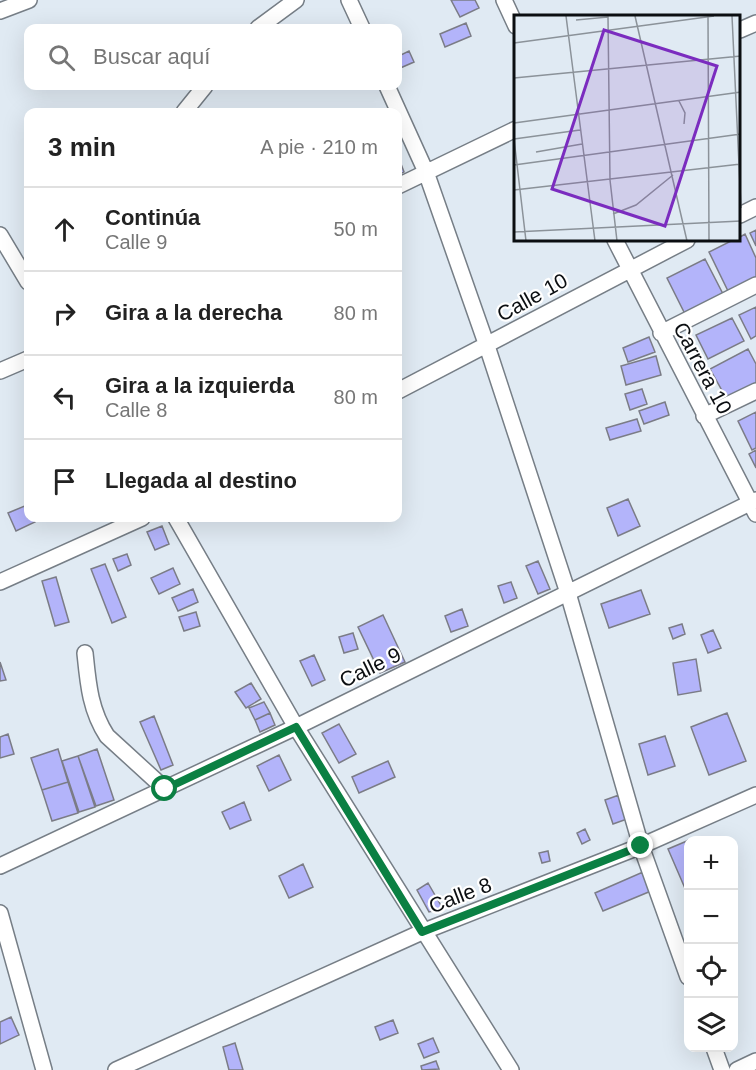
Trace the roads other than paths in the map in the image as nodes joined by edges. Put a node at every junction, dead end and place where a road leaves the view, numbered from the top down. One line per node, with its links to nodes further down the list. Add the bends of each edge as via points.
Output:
1 (29, 0): 5 (street)
2 (296, 0): 8 (street)
3 (349, 0): 9 (street)
4 (504, 0): 6 (street)
5 (0, 11)
6 (514, 22)
7 (756, 23): 10 (street)
8 (263, 24)
9 (360, 24)
10 (741, 30)
11 (202, 90): 13 (street)
12 (389, 90): 14 (street)
13 (187, 108)
14 (397, 108)
15 (402, 119): 17 (street)
16 (514, 130): 17 (street)
17 (426, 172): 18 (street); 28 (street)
18 (402, 184)
19 (756, 207): 20 (street)
20 (741, 214)
21 (0, 235): 25 (street)
22 (616, 242): 24 (street, Carrera 10)
23 (683, 242): 24 (street, Calle 10)
24 (628, 269): 27 (street, Carrera 10); 28 (street, Calle 10)
25 (24, 275)
26 (756, 285): 27 (street)
27 (661, 333): 33 (street, Carrera 10)
28 (487, 346): 31 (street, Calle 10); 38 (street)
29 (24, 360): 30 (street)
30 (0, 371)
31 (402, 389)
32 (756, 391): 33 (street)
33 (704, 416): 34 (street, Carrera 10)
34 (754, 505): 38 (street, Calle 9)
35 (133, 522): 37 (street)
36 (178, 522): 40 (street)
37 (0, 582)
38 (568, 593): 40 (street, Calle 9); 43 (street)
39 (85, 653): 41 (street, via 88,688 101,726)
40 (296, 727): 41 (street, Calle 9); 46 (street)
41 (165, 789): 44 (street, Calle 9)
42 (756, 795): 43 (street, Calle 8)
43 (641, 846): 46 (street, Calle 8); 47 (street)
44 (0, 866)
45 (0, 913): 50 (street)
46 (422, 932): 51 (street, Calle 8); 52 (street)
47 (684, 966)
48 (716, 1052): 53 (street)
49 (756, 1061): 54 (street)
50 (44, 1070)
51 (116, 1070)
52 (511, 1070)
53 (722, 1070)
54 (737, 1070)

